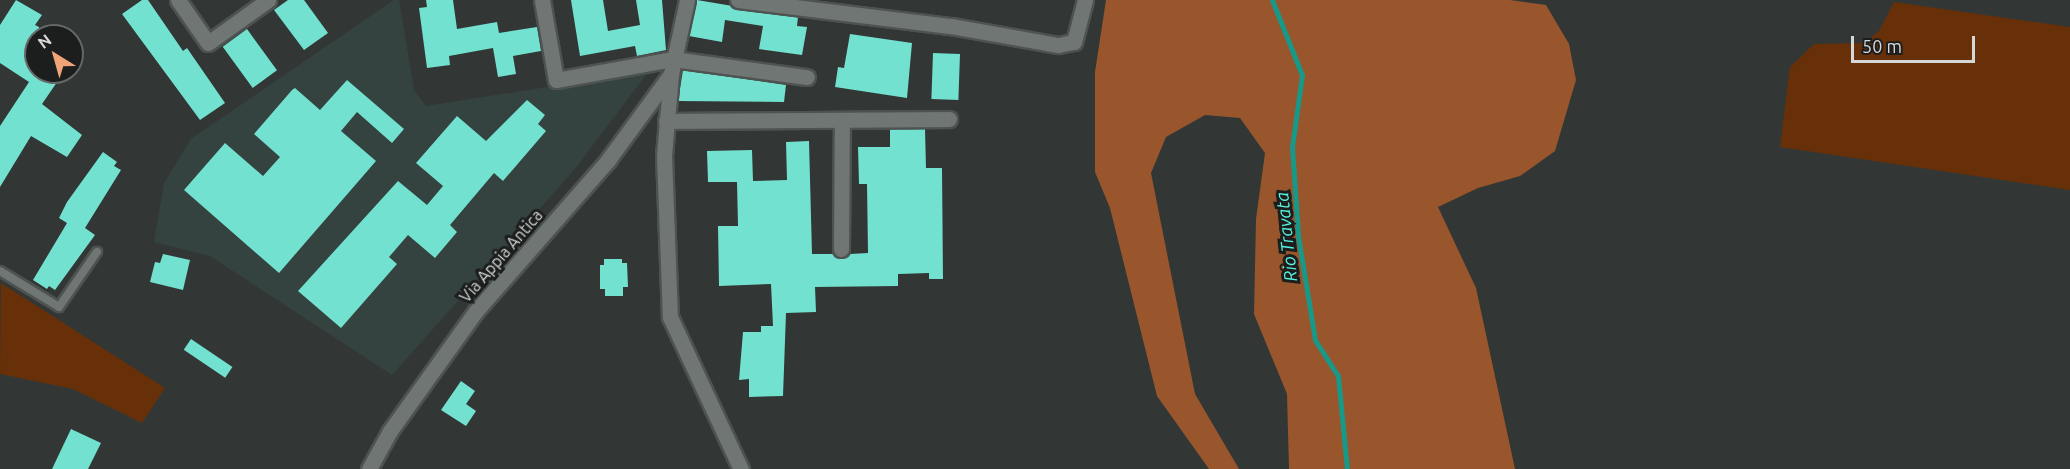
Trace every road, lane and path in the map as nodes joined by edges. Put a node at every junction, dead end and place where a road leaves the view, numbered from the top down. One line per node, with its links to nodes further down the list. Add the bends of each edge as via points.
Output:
1 (178, 0): 6 (street, via 208,42)
2 (542, 0): 7 (street, via 556,80)
3 (687, 0): 7 (street, Via Appia Antica)
4 (738, 0): 5 (street, via 951,26 1058,45 1074,42)
5 (1084, 0)
6 (266, 1)
7 (672, 67): 8 (street); 10 (street); 15 (street, Via Appia Antica, via 608,160 476,311 390,431)
8 (807, 77)
9 (949, 119): 11 (street)
10 (666, 121): 11 (street); 16 (street, via 670,317)
11 (842, 121): 12 (street)
12 (841, 249)
13 (97, 252): 14 (lane, via 58,307)
14 (0, 271)
15 (369, 469)
16 (741, 469)

